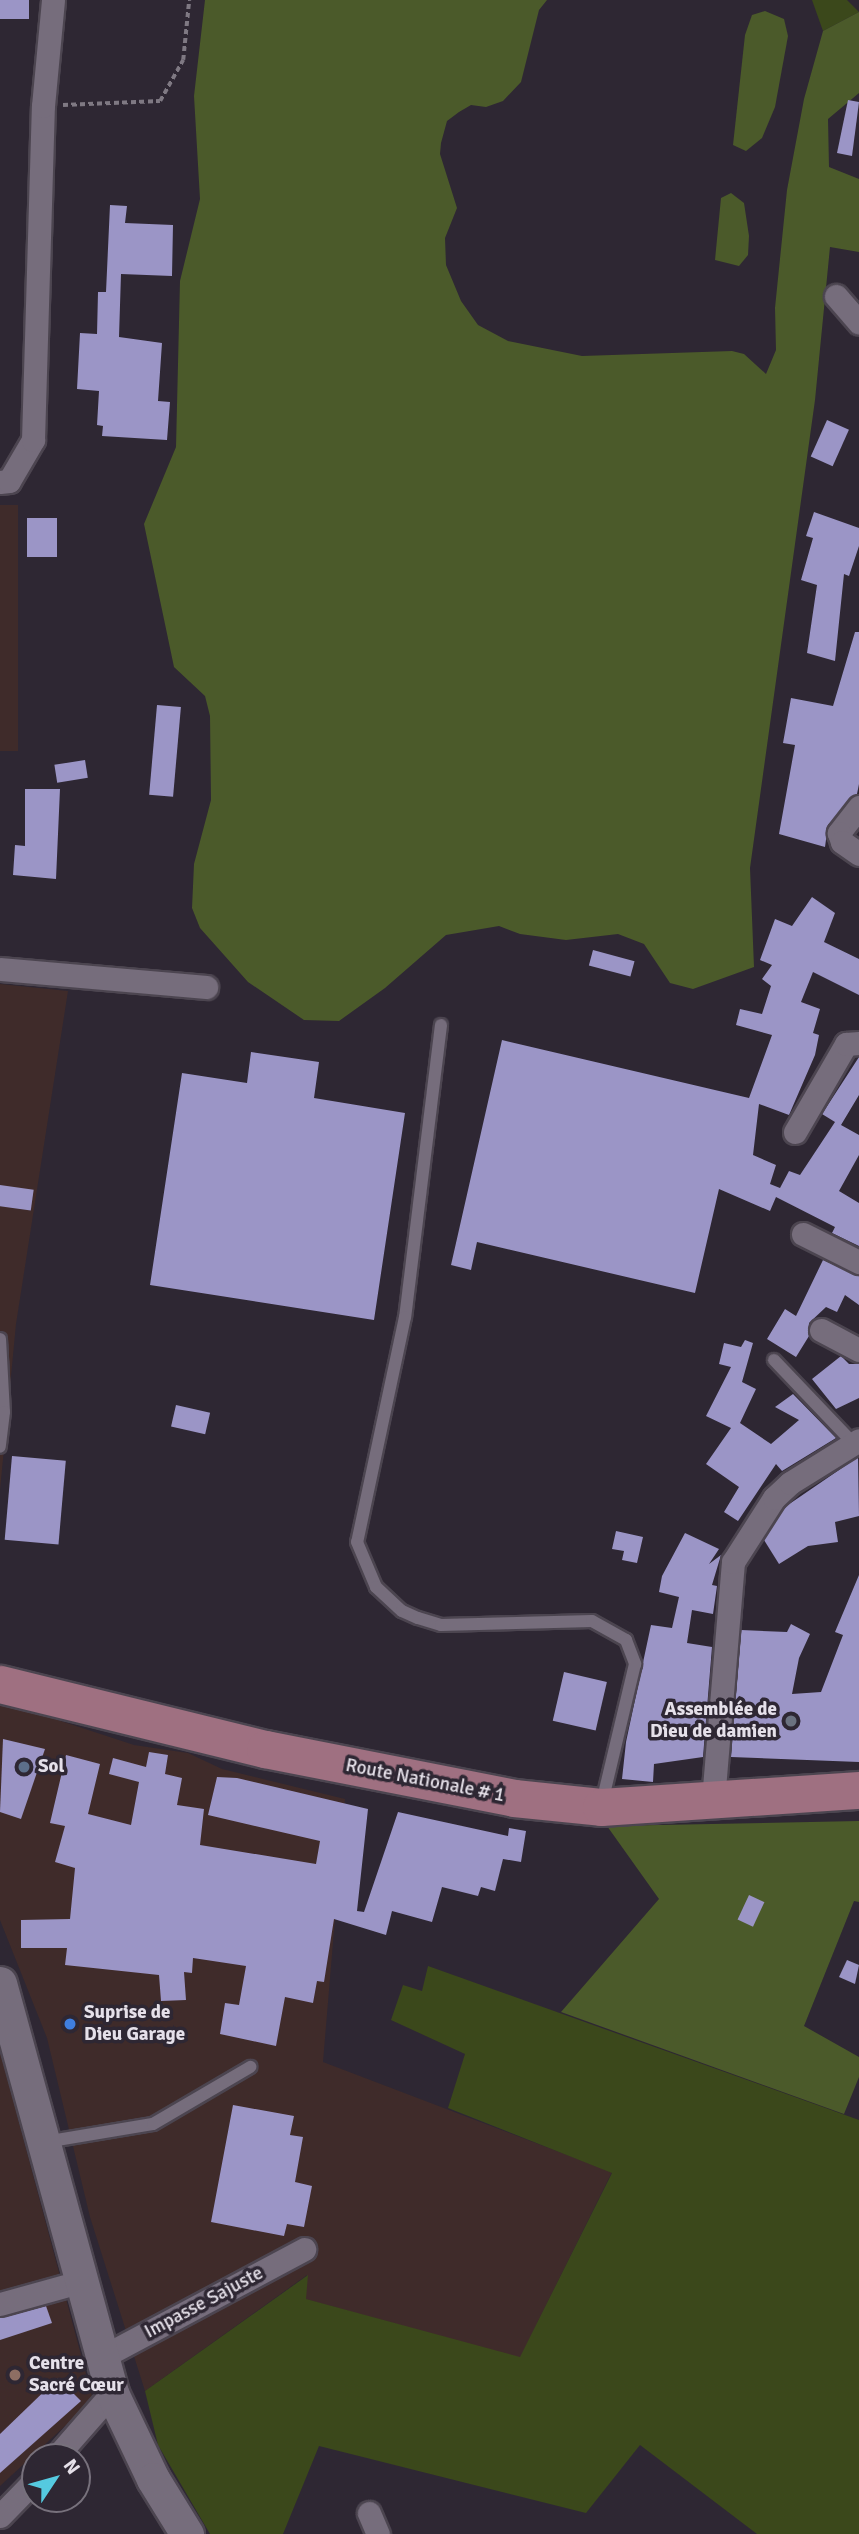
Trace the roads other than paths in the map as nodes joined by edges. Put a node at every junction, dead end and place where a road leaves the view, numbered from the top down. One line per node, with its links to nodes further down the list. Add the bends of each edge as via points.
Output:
1 (53, 0): 4 (street, via 44,106 33,440 9,481)
2 (836, 296): 3 (street)
3 (859, 322)
4 (0, 482)
5 (859, 807): 6 (street, via 839,838)
6 (859, 855)
7 (0, 969): 8 (street)
8 (206, 988)
9 (441, 1025): 23 (lane, via 405,1317 357,1542 376,1587 402,1611 418,1618 441,1625 592,1621 626,1640 635,1664)
10 (858, 1043): 11 (street, via 846,1044)
11 (795, 1132)
12 (803, 1234): 13 (street)
13 (859, 1262)
14 (821, 1330): 16 (street)
15 (0, 1339): 19 (lane, via 4,1412)
16 (859, 1350)
17 (774, 1360): 18 (lane)
18 (856, 1441): 22 (street, via 774,1498 733,1562)
19 (0, 1447)
20 (0, 1684): 23 (main road, Route Nationale # 1, via 333,1763 514,1798)
21 (859, 1790): 22 (main road, Route Nationale # 1)
22 (713, 1800): 23 (main road, Route Nationale # 1)
23 (601, 1807)
24 (0, 1983): 26 (main road)
25 (250, 2067): 26 (lane, via 153,2124)
26 (44, 2142): 28 (main road)
27 (304, 2249): 30 (street, Impasse Sajuste)
28 (83, 2281): 29 (street); 30 (main road)
29 (0, 2304)
30 (104, 2356): 31 (main road)
31 (112, 2393): 32 (street); 35 (main road, via 153,2479)
32 (68, 2443)
33 (21, 2494): 34 (street)
34 (0, 2516)
35 (187, 2534)

